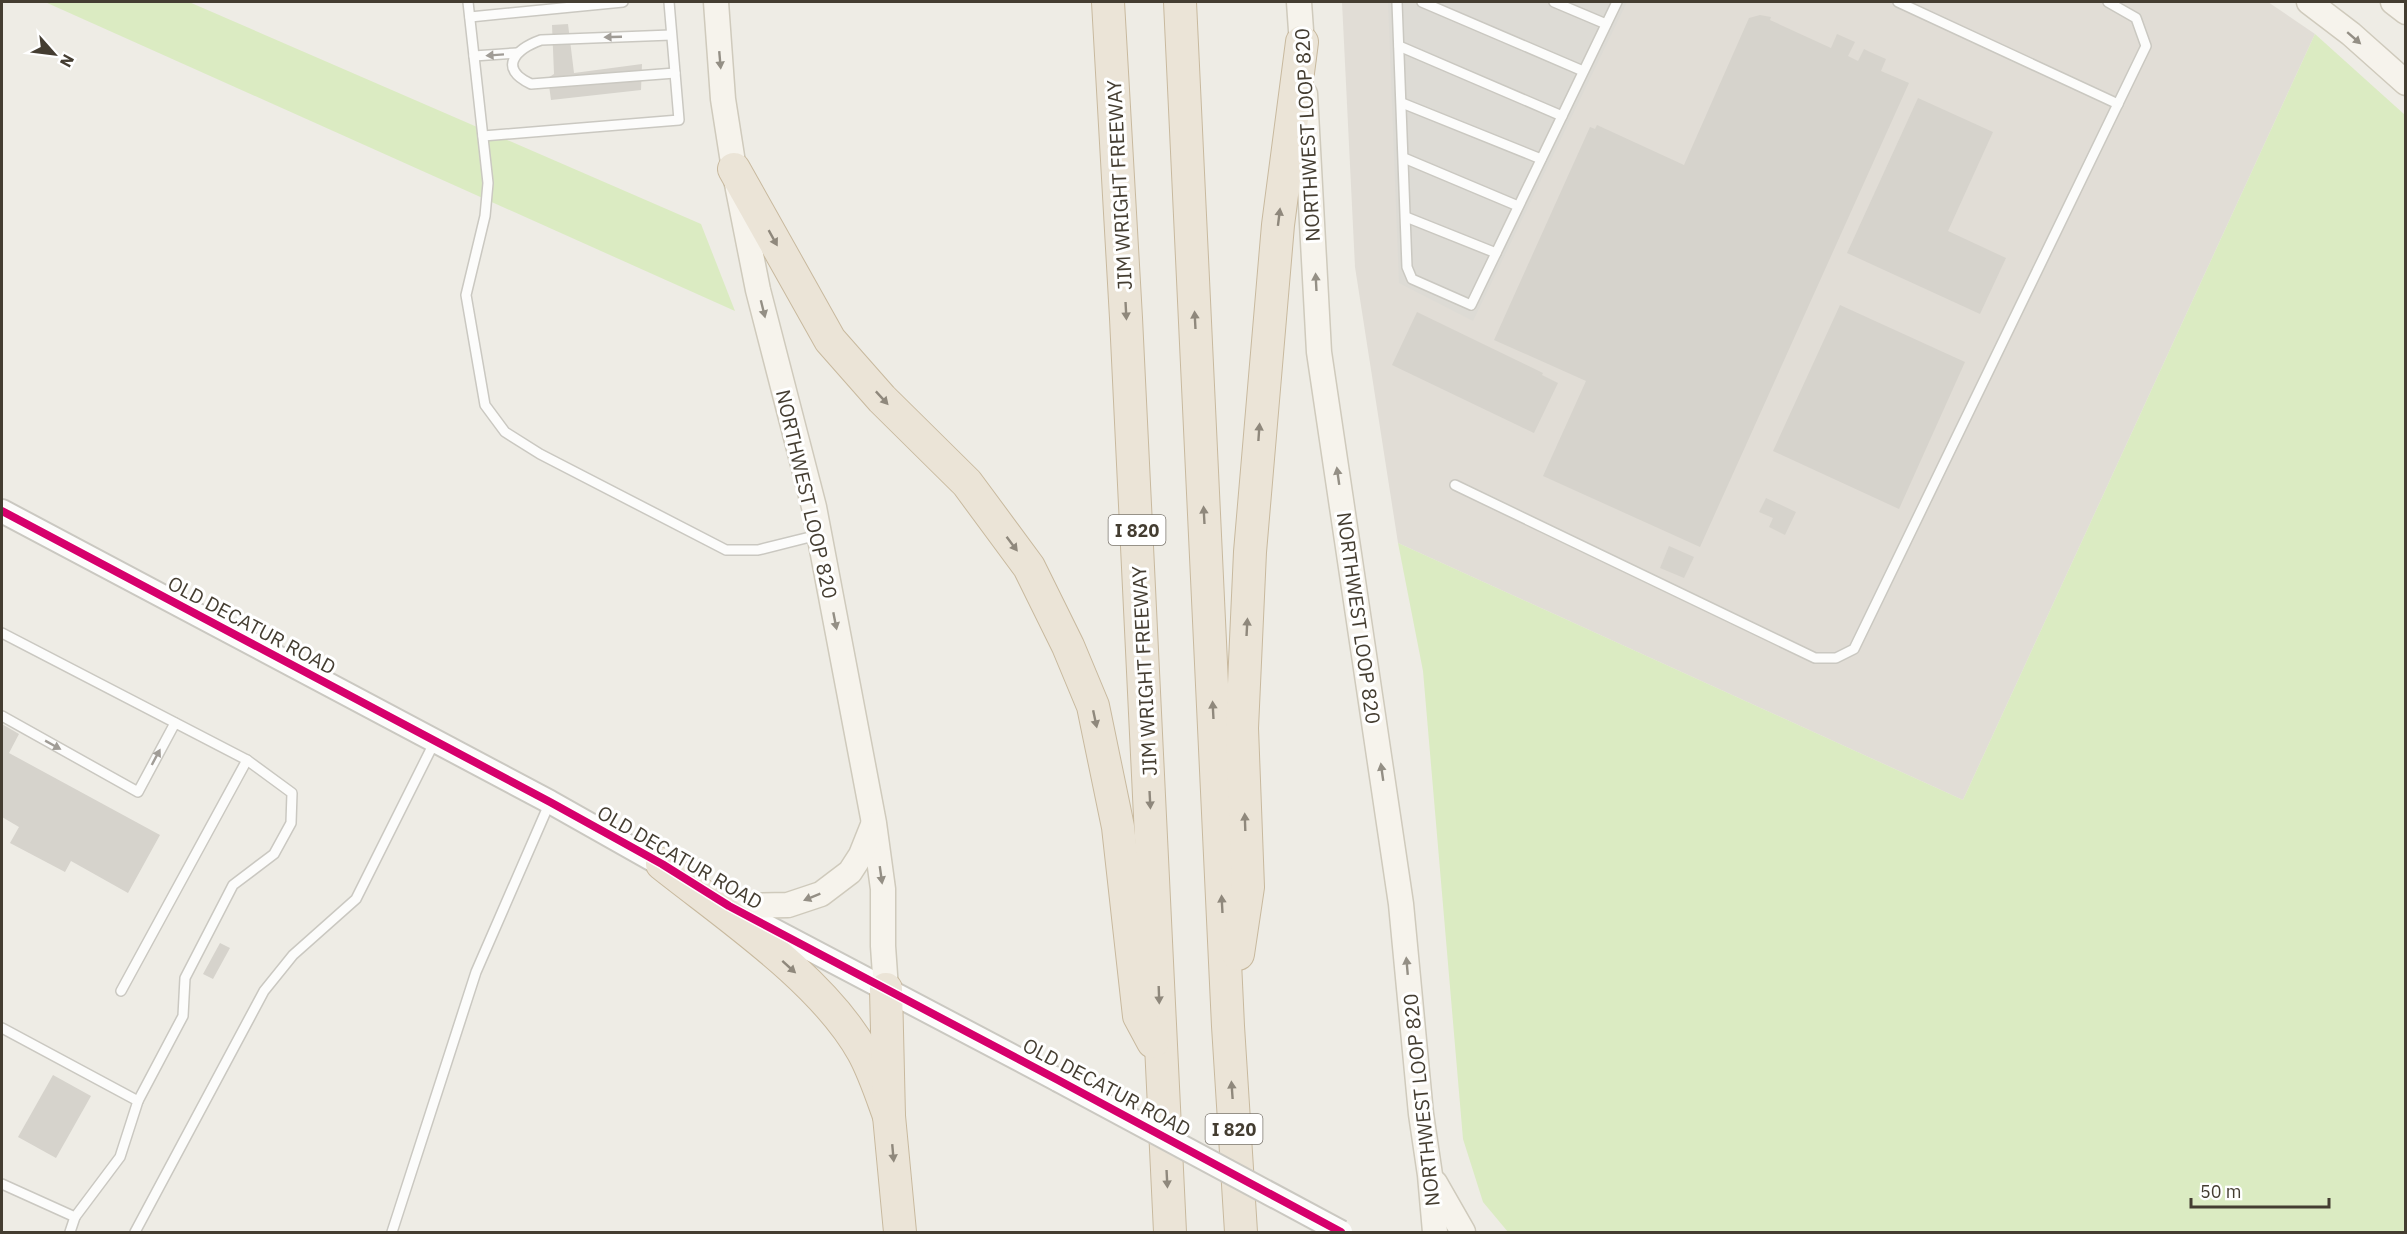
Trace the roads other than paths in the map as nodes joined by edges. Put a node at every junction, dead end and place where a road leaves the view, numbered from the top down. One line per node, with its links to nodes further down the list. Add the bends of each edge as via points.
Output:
1 (468, 2): 17 (lane)
2 (623, 2): 17 (lane)
3 (669, 2): 19 (lane)
4 (716, 2): 33 (main road, NORTHWEST LOOP 820, one-way to 33, via 723,99)
5 (1108, 2): 53 (highway, JIM WRIGHT FREEWAY / I 820, one-way to 53)
6 (1180, 2): 51 (highway, I 820, one-way to 6)
7 (1299, 2): 20 (main road, NORTHWEST LOOP 820)
8 (1397, 2): 21 (lane)
9 (1422, 2): 24 (lane)
10 (1554, 2): 18 (lane)
11 (1617, 2): 18 (lane)
12 (1898, 2): 28 (lane)
13 (2108, 2): 28 (lane, via 2136,18 2146,46)
14 (2309, 2): 26 (main road, one-way to 26)
15 (2393, 2): 16 (main road)
16 (2406, 12)
17 (470, 17): 23 (lane)
18 (1606, 24): 24 (lane)
19 (671, 35): 22 (lane, one-way to 22, via 542,40); 25 (lane)
20 (1302, 42): 51 (highway, one-way to 20, via 1248,887 1242,728 1250,552 1278,225); 56 (main road, NORTHWEST LOOP 820, one-way to 20, via 1401,904 1320,352)
21 (1399, 46): 27 (lane); 29 (lane)
22 (517, 53): 23 (lane, one-way to 23); 25 (lane, via 513,72 531,84)
23 (474, 56): 30 (lane)
24 (1583, 71): 29 (lane)
25 (675, 73): 30 (lane, via 679,120)
26 (2406, 83)
27 (1402, 103): 31 (lane); 32 (lane)
28 (2118, 104): 37 (lane, via 1854,649 1836,658 1815,658)
29 (1562, 116): 32 (lane)
30 (483, 136): 39 (lane, via 488,183 466,295 485,405 505,432 726,550 758,550)
31 (1404, 158): 34 (lane); 35 (lane)
32 (1541, 159): 34 (lane)
33 (734, 169): 39 (main road, NORTHWEST LOOP 820, one-way to 39, via 758,290); 53 (highway, one-way to 53, via 830,340 882,399 967,483 1029,567 1068,646 1093,706 1118,827 1138,1016)
34 (1518, 206): 36 (lane)
35 (1406, 217): 36 (lane); 36 (lane, via 1407,267 1412,279 1471,305)
36 (1496, 253)
37 (1455, 485)
38 (2, 511): 43 (street, OLD DECATUR ROAD)
39 (819, 535): 46 (main road, NORTHWEST LOOP 820, one-way to 46)
40 (2, 633): 42 (lane)
41 (2, 716): 42 (lane, one-way to 42, via 138,792)
42 (175, 723): 44 (lane)
43 (435, 741): 45 (street, OLD DECATUR ROAD); 60 (lane, via 356,899 293,955 264,991)
44 (247, 760): 50 (lane); 54 (lane, via 292,793 291,823 274,854 233,885 184,978 183,1016)
45 (550, 802): 47 (street, OLD DECATUR ROAD); 61 (lane, via 476,972)
46 (874, 823): 48 (main road, one-way to 48, via 850,872 821,894 788,905); 49 (main road, NORTHWEST LOOP 820, one-way to 49, via 883,890)
47 (662, 864): 48 (street, OLD DECATUR ROAD); 55 (highway, one-way to 55, via 820,994 863,1052)
48 (729, 906): 49 (street, OLD DECATUR ROAD)
49 (886, 989): 55 (highway); 65 (street, OLD DECATUR ROAD, bridge)
50 (121, 991)
51 (1228, 1026): 64 (highway, I 820, one-way to 51)
52 (2, 1028): 54 (lane)
53 (1161, 1058): 63 (highway, JIM WRIGHT FREEWAY / I 820, one-way to 63)
54 (138, 1101): 58 (lane, via 120,1157)
55 (889, 1116): 62 (highway, one-way to 62)
56 (1430, 1175): 66 (main road, NORTHWEST LOOP 820); 67 (main road)
57 (2, 1184): 58 (lane)
58 (75, 1217): 59 (lane)
59 (70, 1233)
60 (135, 1233)
61 (392, 1233)
62 (900, 1233)
63 (1170, 1233)
64 (1241, 1233)
65 (1341, 1233)
66 (1435, 1233)
67 (1464, 1233)

